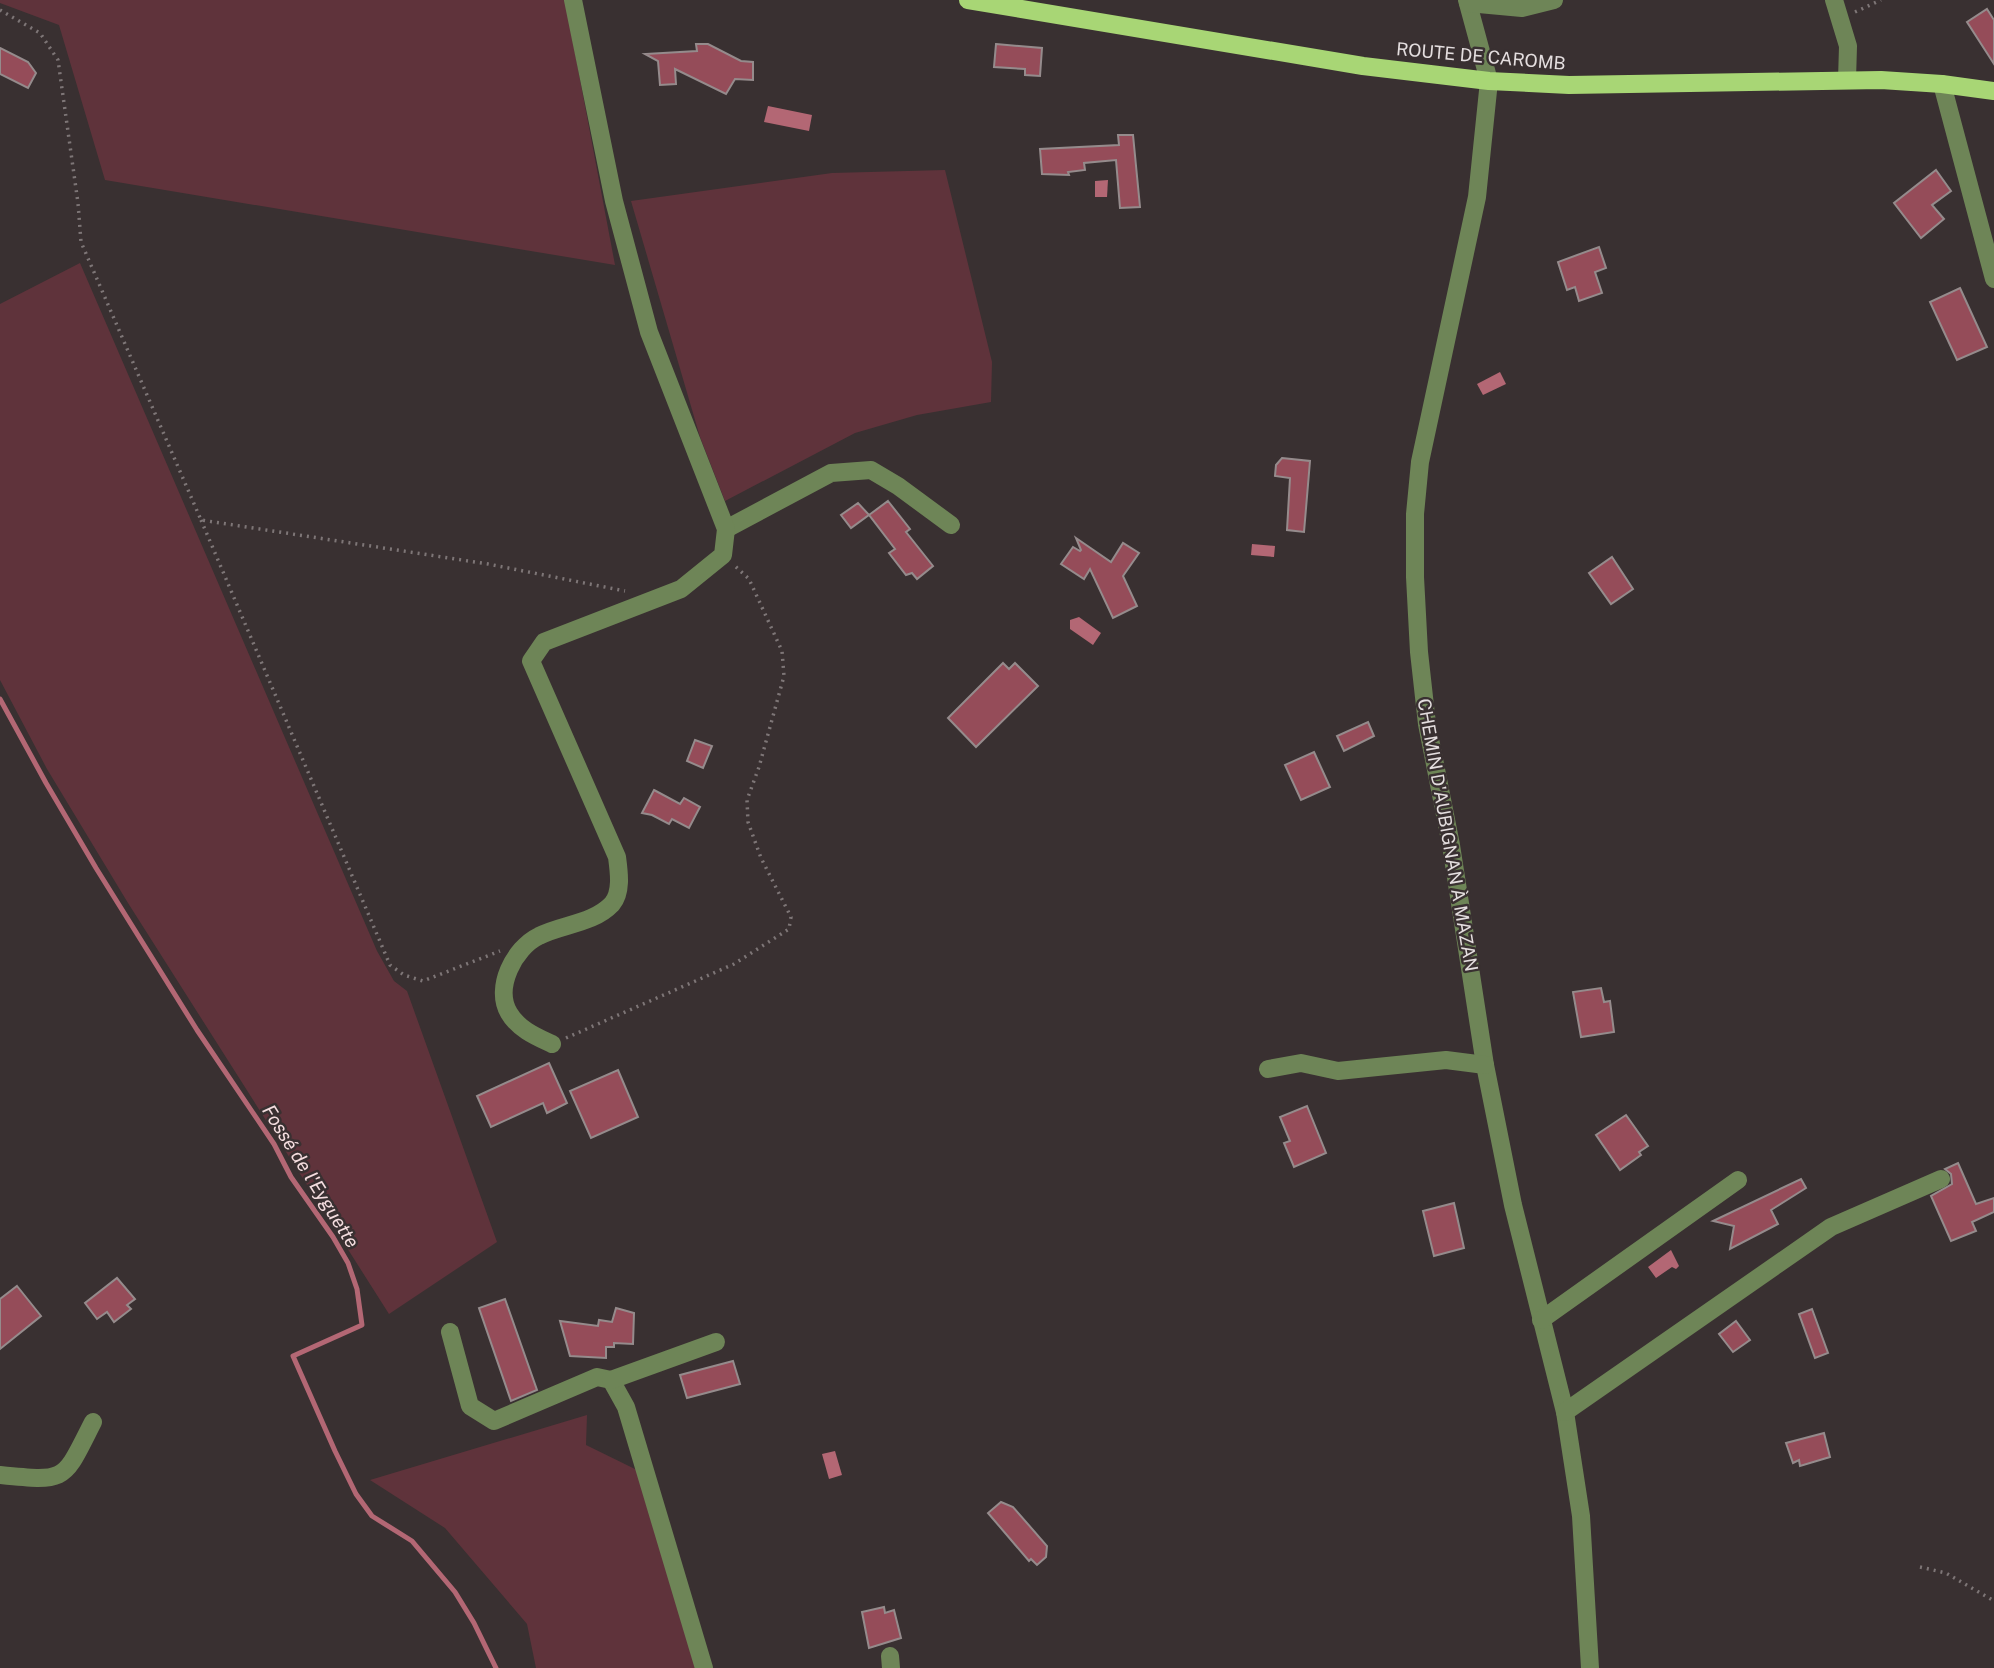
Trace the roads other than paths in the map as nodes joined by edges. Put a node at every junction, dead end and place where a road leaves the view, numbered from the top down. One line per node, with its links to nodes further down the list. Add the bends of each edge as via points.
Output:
1 (573, 0): 12 (street, via 614,201 649,332)
2 (968, 0): 7 (main road, ROUTE DE CAROMB, via 1363,66)
3 (1554, 0): 4 (street, via 1522,8)
4 (1468, 1): 7 (street, CHEMIN D'AUBIGNAN À MAZAN)
5 (1837, 8): 6 (street, via 1848,46)
6 (1847, 80): 7 (main road, ROUTE DE CAROMB, via 1569,85); 8 (main road, ROUTE DE CAROMB)
7 (1489, 81): 14 (street, CHEMIN D'AUBIGNAN À MAZAN, via 1477,197 1420,461 1415,514 1427,724)
8 (1942, 84): 9 (main road, ROUTE DE CAROMB); 10 (street)
9 (1994, 91)
10 (1994, 279)
11 (951, 525): 12 (street, via 871,470 831,473)
12 (726, 529): 13 (street, via 723,555 681,589 544,642 531,661 617,857 620,882 613,902 594,917 537,936 510,963 504,990 509,1013 527,1032)
13 (552, 1044)
14 (1485, 1065): 15 (street, via 1446,1060 1338,1072 1301,1063); 18 (street, CHEMIN D'AUBIGNAN À MAZAN)
15 (1268, 1069)
16 (1941, 1179): 22 (street, via 1831,1227)
17 (1738, 1180): 18 (street)
18 (1541, 1320): 22 (street, CHEMIN D'AUBIGNAN À MAZAN)
19 (450, 1332): 21 (street, via 470,1406 494,1421 597,1377)
20 (716, 1342): 21 (street)
21 (611, 1380): 25 (street, via 626,1407)
22 (1565, 1412): 26 (street, CHEMIN D'AUBIGNAN À MAZAN, via 1580,1516)
23 (93, 1422): 24 (street, via 69,1468 60,1475 42,1479)
24 (0, 1475)
25 (704, 1668)
26 (1590, 1668)

